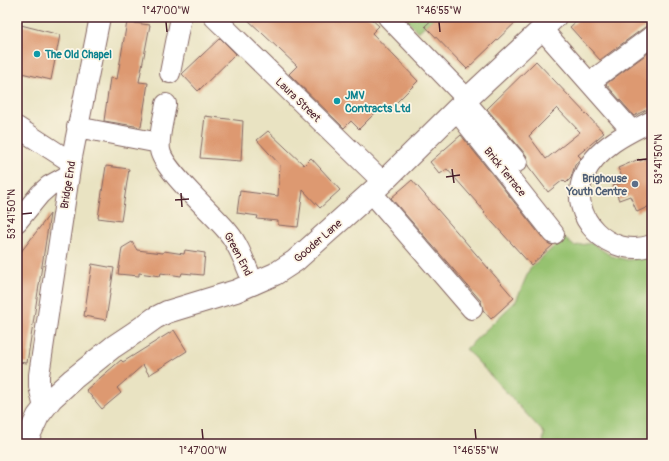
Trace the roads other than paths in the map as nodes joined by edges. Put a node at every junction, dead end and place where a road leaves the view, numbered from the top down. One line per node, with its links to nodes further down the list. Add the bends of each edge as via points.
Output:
1 (100, 17): 13 (street, Bridge End)
2 (181, 17): 7 (street)
3 (214, 17): 18 (street, Laura Street)
4 (388, 17): 9 (street)
5 (548, 23): 8 (street); 9 (street, Gooder Lane)
6 (652, 36): 8 (street)
7 (170, 73)
8 (590, 82): 14 (street)
9 (463, 103): 16 (street); 18 (street, Gooder Lane); 20 (street, Brick Terrace)
10 (166, 104): 15 (street, Green End)
11 (652, 121): 14 (street)
12 (17, 127): 17 (street)
13 (77, 127): 15 (street); 17 (street, Bridge End)
14 (632, 131): 21 (street, via 593,160 584,176 580,193 582,205 590,225 597,234 608,241 634,248)
15 (160, 143): 22 (street, Green End, via 164,162 229,233)
16 (518, 162)
17 (70, 169): 19 (street, via 40,194); 24 (street, Bridge End, via 39,386)
18 (377, 187): 22 (street, Gooder Lane, via 295,261); 23 (street, Laura Street)
19 (17, 222)
20 (554, 234)
21 (652, 245)
22 (254, 284): 24 (street, Gooder Lane, via 155,318 79,374)
23 (472, 309)
24 (44, 408): 25 (street, Gooder Lane)
25 (25, 444)

